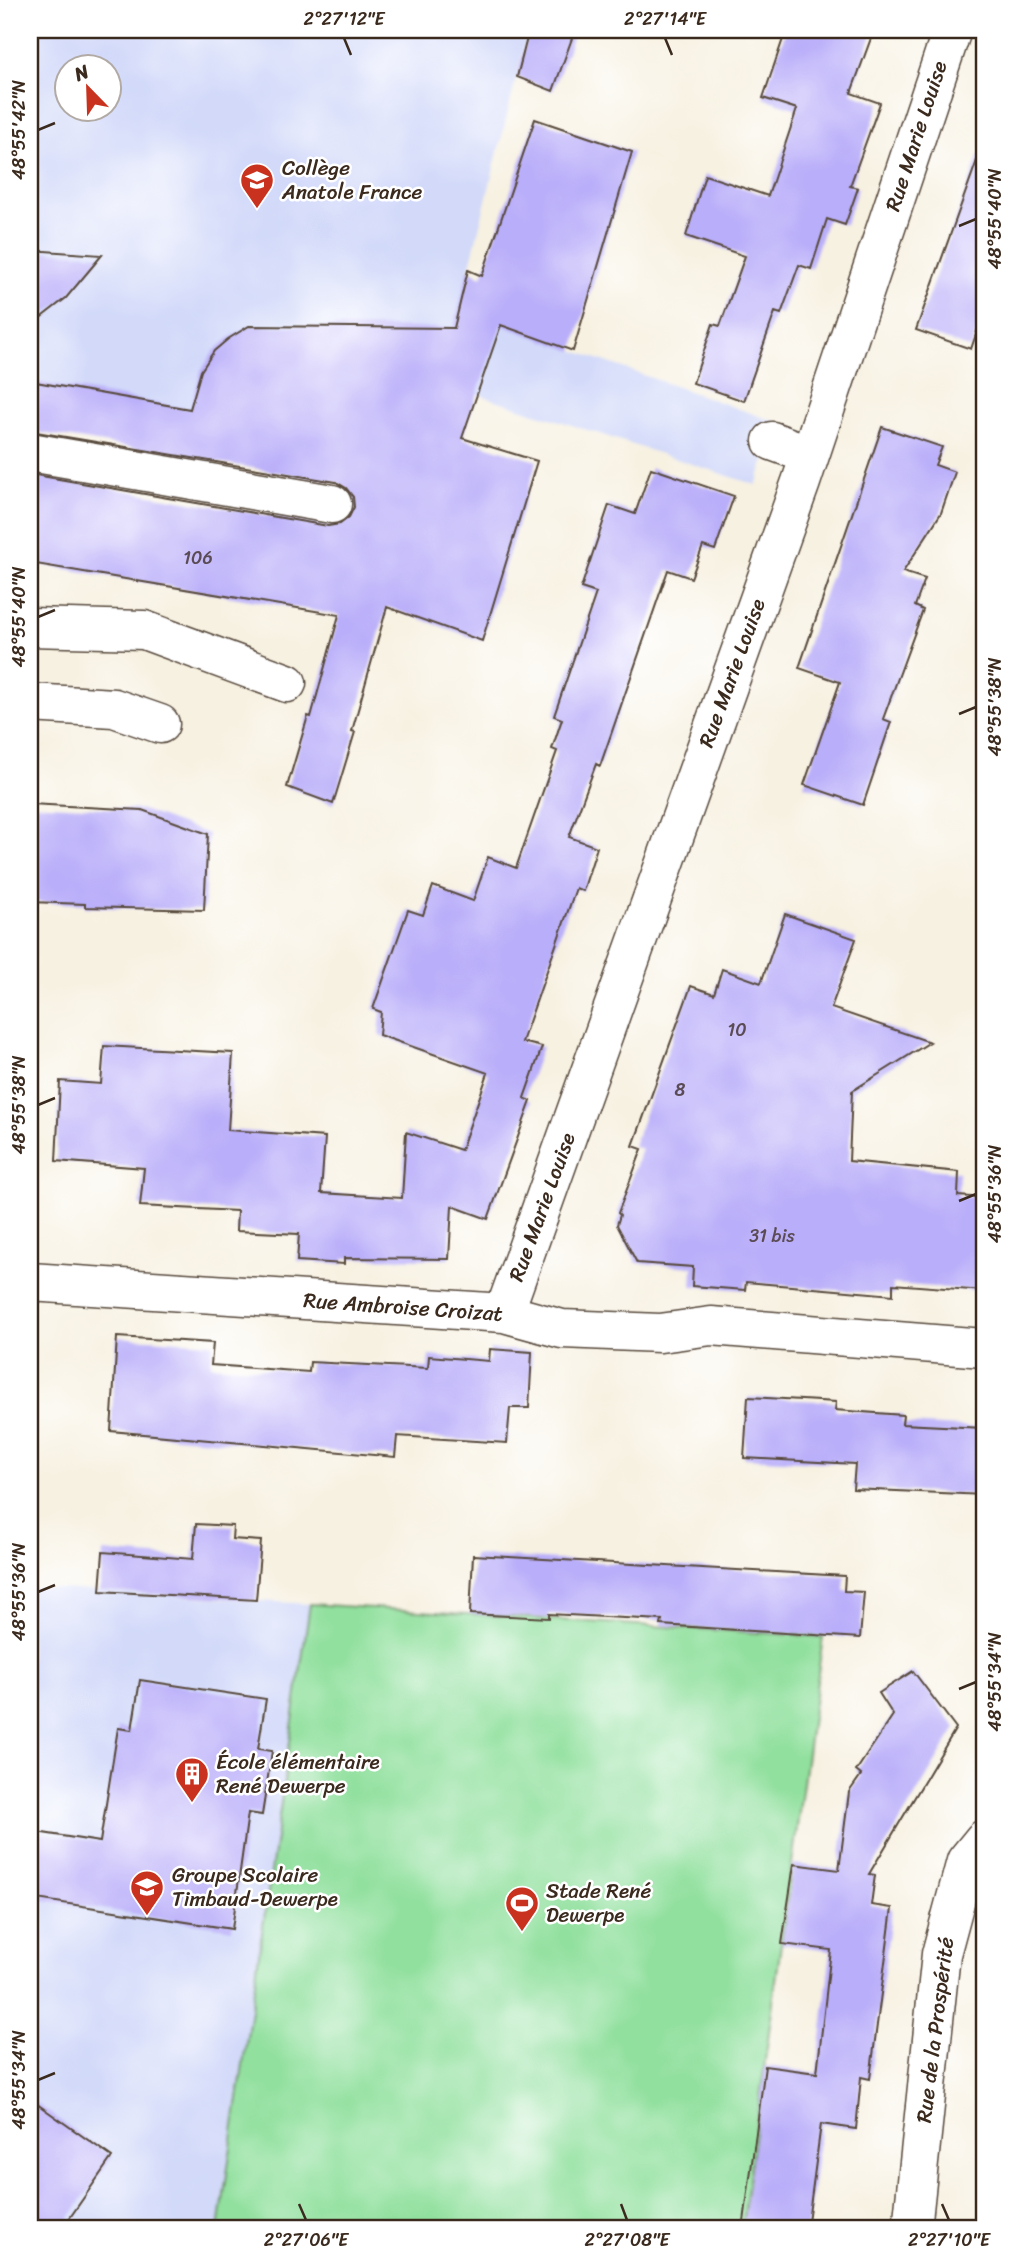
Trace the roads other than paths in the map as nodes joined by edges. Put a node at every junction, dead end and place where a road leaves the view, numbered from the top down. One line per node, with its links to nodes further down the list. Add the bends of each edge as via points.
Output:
1 (952, 30): 4 (street, Rue Marie Louise)
2 (772, 441): 4 (street)
3 (30, 452): 5 (street)
4 (810, 455): 11 (street, Rue Marie Louise)
5 (332, 504)
6 (30, 627): 7 (street, via 144,630)
7 (287, 683)
8 (30, 703): 9 (street, via 114,708)
9 (160, 724)
10 (30, 1282): 11 (street, Rue Ambroise Croizat)
11 (504, 1313): 12 (street, Rue Ambroise Croizat, via 562,1329 660,1333 711,1326)
12 (984, 1348)
13 (984, 1839): 14 (street, Rue de la Prospérité, via 966,1861 941,1954)
14 (912, 2229)

